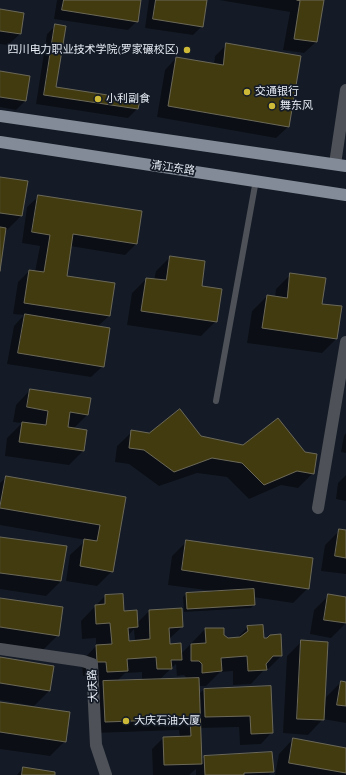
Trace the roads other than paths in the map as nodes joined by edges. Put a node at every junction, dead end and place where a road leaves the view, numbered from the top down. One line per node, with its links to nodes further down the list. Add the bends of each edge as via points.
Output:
1 (346, 90): 4 (street)
2 (0, 116): 4 (main road)
3 (0, 142): 5 (main road, 清江东路)
4 (341, 165)
5 (256, 180): 6 (main road, 清江东路); 8 (lane)
6 (346, 195)
7 (346, 342): 9 (street)
8 (216, 401)
9 (318, 508)
10 (0, 649): 11 (street, 大庆路, via 92,664 96,745)
11 (106, 775)

